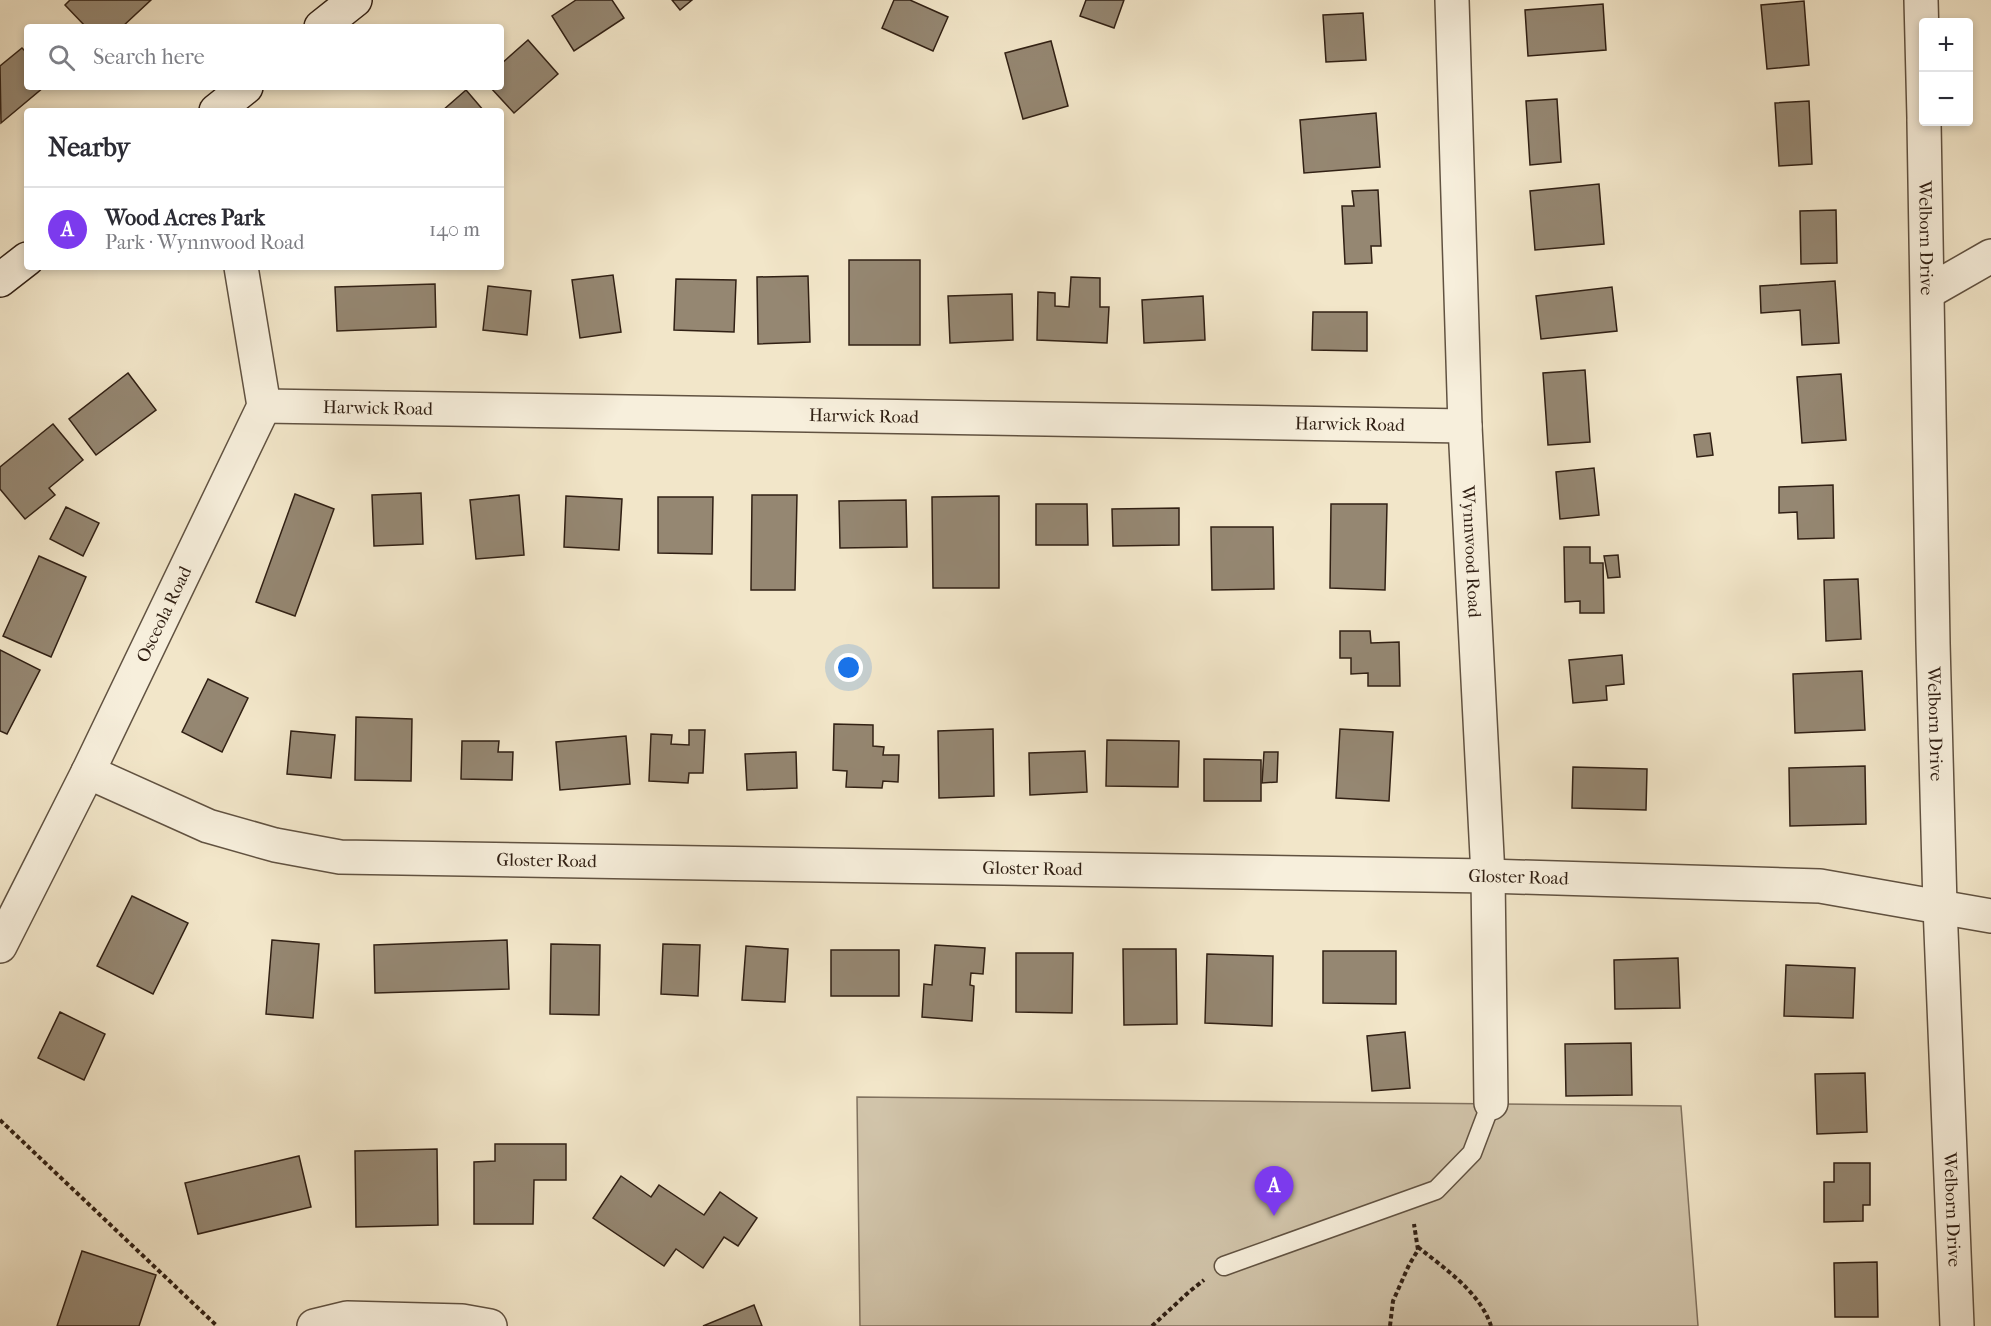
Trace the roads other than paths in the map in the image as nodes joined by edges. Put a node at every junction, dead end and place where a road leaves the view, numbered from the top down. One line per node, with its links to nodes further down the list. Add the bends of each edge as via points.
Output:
1 (356, 0): 4 (street)
2 (1452, 0): 15 (street, Wynnwood Road)
3 (1921, 0): 5 (street, Welborn Drive)
4 (325, 24)
5 (1923, 72)
6 (242, 90): 7 (street)
7 (220, 108)
8 (1924, 126): 13 (street, Welborn Drive)
9 (1991, 256): 13 (street)
10 (24, 261): 12 (street)
11 (241, 270): 14 (street)
12 (0, 280)
13 (1928, 292): 18 (street, Welborn Drive)
14 (264, 406): 15 (street, Harwick Road); 16 (street, Osceola Road)
15 (1465, 426): 17 (street, Wynnwood Road)
16 (88, 772): 17 (street, Gloster Road, via 208,826 275,845 340,856); 20 (street, Osceola Road)
17 (1488, 876): 18 (street, Gloster Road, via 1820,886); 21 (street, Wynnwood Road)
18 (1940, 906): 19 (street, Gloster Road); 25 (street, Welborn Drive)
19 (1991, 916)
20 (0, 946)
21 (1491, 1103): 22 (lane, via 1472,1154 1436,1190)
22 (1224, 1266)
23 (314, 1326): 24 (street, via 347,1318 462,1321)
24 (490, 1326)
25 (1957, 1326)

